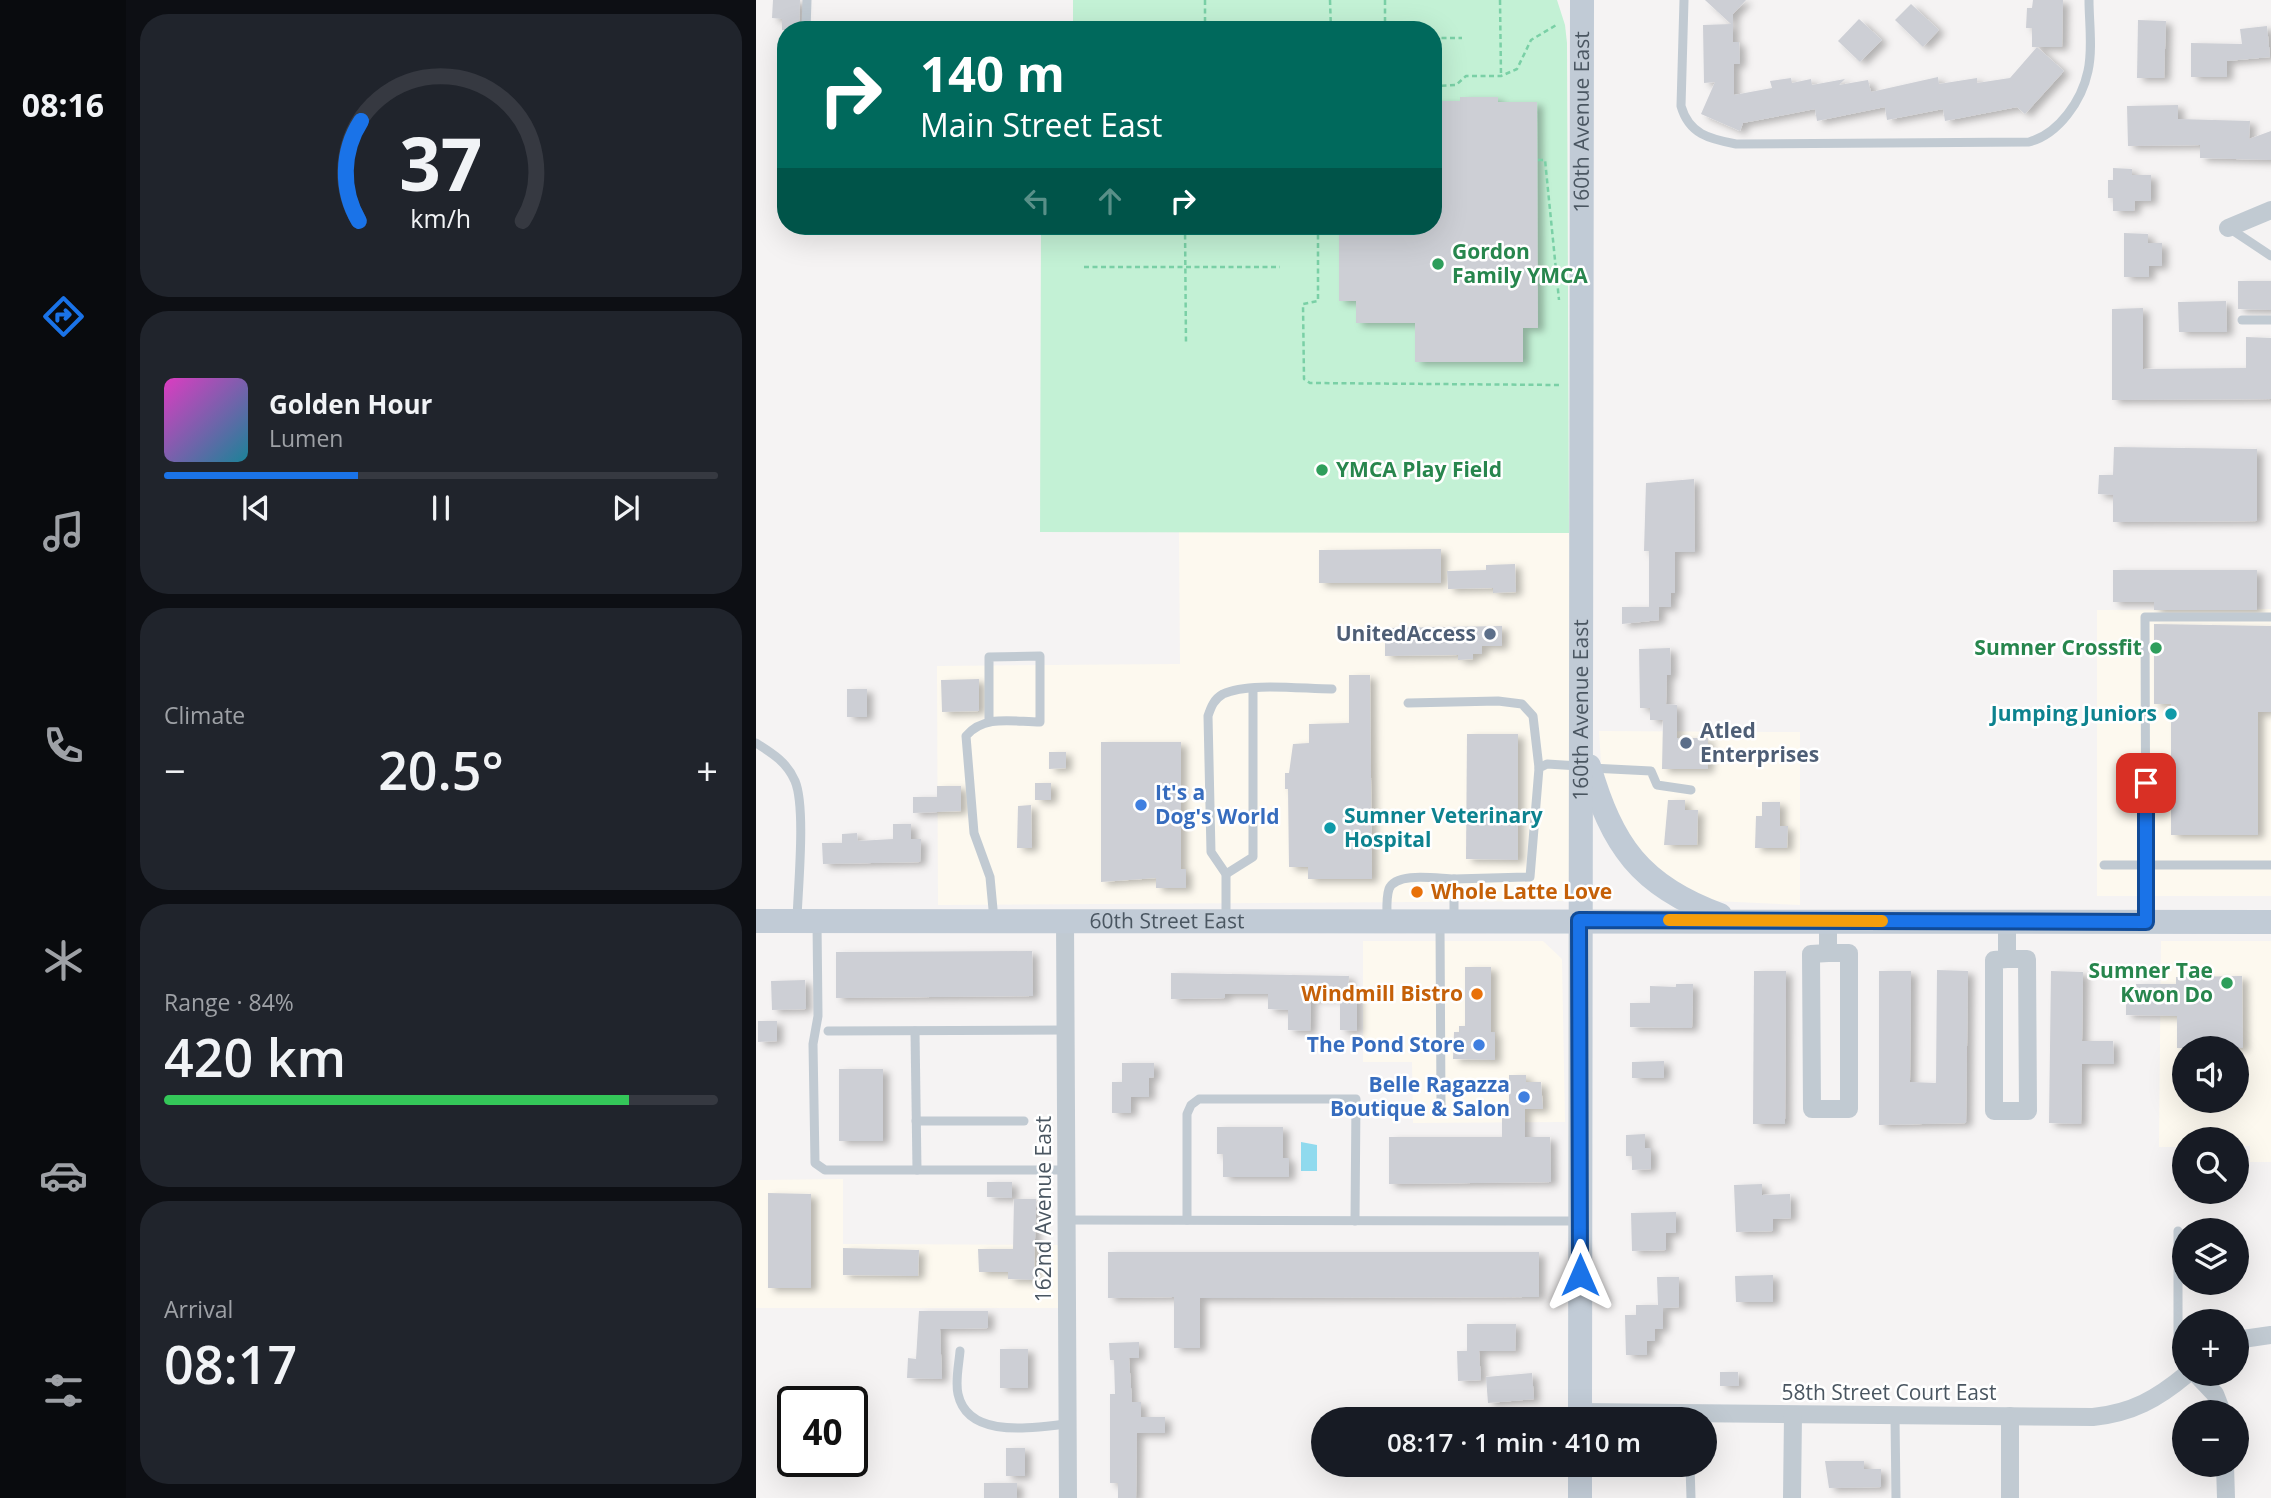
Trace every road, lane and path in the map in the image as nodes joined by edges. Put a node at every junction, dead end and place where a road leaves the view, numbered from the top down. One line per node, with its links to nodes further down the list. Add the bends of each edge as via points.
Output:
1 (807, 0): 10 (lane)
2 (1205, 0): 11 (path)
3 (1330, 0): 12 (path)
4 (1385, 0): 13 (path)
5 (1500, 0): 17 (path)
6 (1582, 0): 16 (street, 160th Avenue East)
7 (1684, 0): 8 (lane, via 1681,106 1685,119 1704,137 1736,144 2029,142 2042,138 2064,120 2088,73)
8 (2089, 0)
9 (1561, 12): 16 (street); 17 (path, via 1531,40 1517,69)
10 (806, 21)
11 (1205, 21)
12 (1331, 21)
13 (1385, 21)
14 (1442, 38): 15 (path)
15 (1462, 38)
16 (1581, 40): 39 (street, 160th Avenue East, via 1581,739)
17 (1501, 76): 18 (path, via 1466,76 1456,85)
18 (1442, 86)
19 (1538, 160): 28 (path, via 1545,160)
20 (2271, 210): 21 (street)
21 (2228, 228): 24 (lane)
22 (1185, 235): 26 (path)
23 (1318, 235): 32 (path, via 1318,301 1303,304 1304,379 1310,383)
24 (2271, 256)
25 (1084, 267): 26 (path)
26 (1185, 267): 27 (path); 31 (path)
27 (1280, 267)
28 (1559, 300)
29 (2242, 320): 30 (lane)
30 (2271, 320)
31 (1186, 344)
32 (1559, 385)
33 (2271, 617): 43 (lane, via 2146,617)
34 (1332, 689): 35 (lane)
35 (1253, 690): 45 (lane, via 1253,857); 45 (lane, via 1221,695 1208,716 1211,852)
36 (1408, 703): 40 (lane, via 1522,704 1533,716)
37 (989, 721): 37 (lane, via 989,657 1041,656 1040,722); 49 (lane, via 975,725 966,736 974,833 990,877)
38 (756, 743): 48 (lane, via 779,758 796,782)
39 (1585, 767): 40 (lane, via 1547,764); 41 (lane, via 1651,771 1657,785); 54 (street, 160th Avenue East); 55 (street, via 1616,840 1633,860 1671,892)
40 (1539, 768): 46 (lane, via 1530,877)
41 (1691, 790)
42 (2104, 865): 43 (lane)
43 (2146, 865): 44 (lane); 58 (lane)
44 (2271, 865)
45 (1226, 874): 51 (lane)
46 (1454, 879): 52 (lane, via 1394,882 1388,891); 53 (lane)
47 (756, 920): 48 (street, 60th Street East)
48 (807, 920): 49 (street, 60th Street East); 68 (lane, via 818,1017 813,1044 815,1163 825,1170)
49 (994, 920): 50 (street, 60th Street East)
50 (1065, 920): 51 (street, 60th Street East); 62 (street, 162nd Avenue East)
51 (1226, 920): 52 (street, 60th Street East)
52 (1386, 920): 53 (street, 60th Street East)
53 (1447, 920): 54 (street, 60th Street East); 65 (lane)
54 (1579, 920): 55 (street, 60th Street East); 73 (street, 160th Avenue East)
55 (1733, 920): 56 (street, 60th Street East)
56 (1828, 921): 57 (street, 60th Street East); 60 (street)
57 (2007, 921): 58 (street, 60th Street East); 61 (street)
58 (2146, 922): 59 (street, 60th Street East)
59 (2271, 922)
60 (1828, 953): 60 (street, via 1811,954 1812,1109 1849,1109 1849,953)
61 (2007, 959): 61 (street, via 1994,960 1994,1111 2028,1111 2027,959)
62 (1066, 1030): 64 (lane); 69 (street, 162nd Avenue East)
63 (828, 1031): 64 (lane)
64 (915, 1031): 66 (lane)
65 (1441, 1105)
66 (916, 1121): 67 (lane); 68 (lane)
67 (1024, 1121)
68 (917, 1170): 69 (lane)
69 (1067, 1170): 70 (street, 162nd Avenue East)
70 (1067, 1220): 71 (lane); 83 (street, 162nd Avenue East)
71 (1187, 1220): 72 (lane); 72 (lane, via 1187,1114 1199,1099 1356,1099)
72 (1355, 1221): 73 (lane)
73 (1580, 1221): 78 (street, 160th Avenue East)
74 (2271, 1335): 75 (street)
75 (2249, 1338)
76 (960, 1351): 83 (lane, via 957,1392 962,1408 979,1422 1032,1427)
77 (2172, 1385): 82 (street, 58th Street Court East, via 2129,1411 2093,1417)
78 (1580, 1407)
79 (1793, 1415): 80 (street, 58th Street Court East); 81 (street, 58th Street Court East); 90 (street)
80 (1717, 1416)
81 (1895, 1416): 82 (street, 58th Street Court East); 91 (lane)
82 (2010, 1416): 92 (street)
83 (1068, 1424): 87 (street, 162nd Avenue East)
84 (1580, 1477): 88 (street)
85 (1690, 1477): 89 (lane)
86 (2225, 1477): 93 (street)
87 (1068, 1498)
88 (1580, 1498)
89 (1690, 1498)
90 (1792, 1498)
91 (1896, 1498)
92 (2010, 1498)
93 (2226, 1498)

